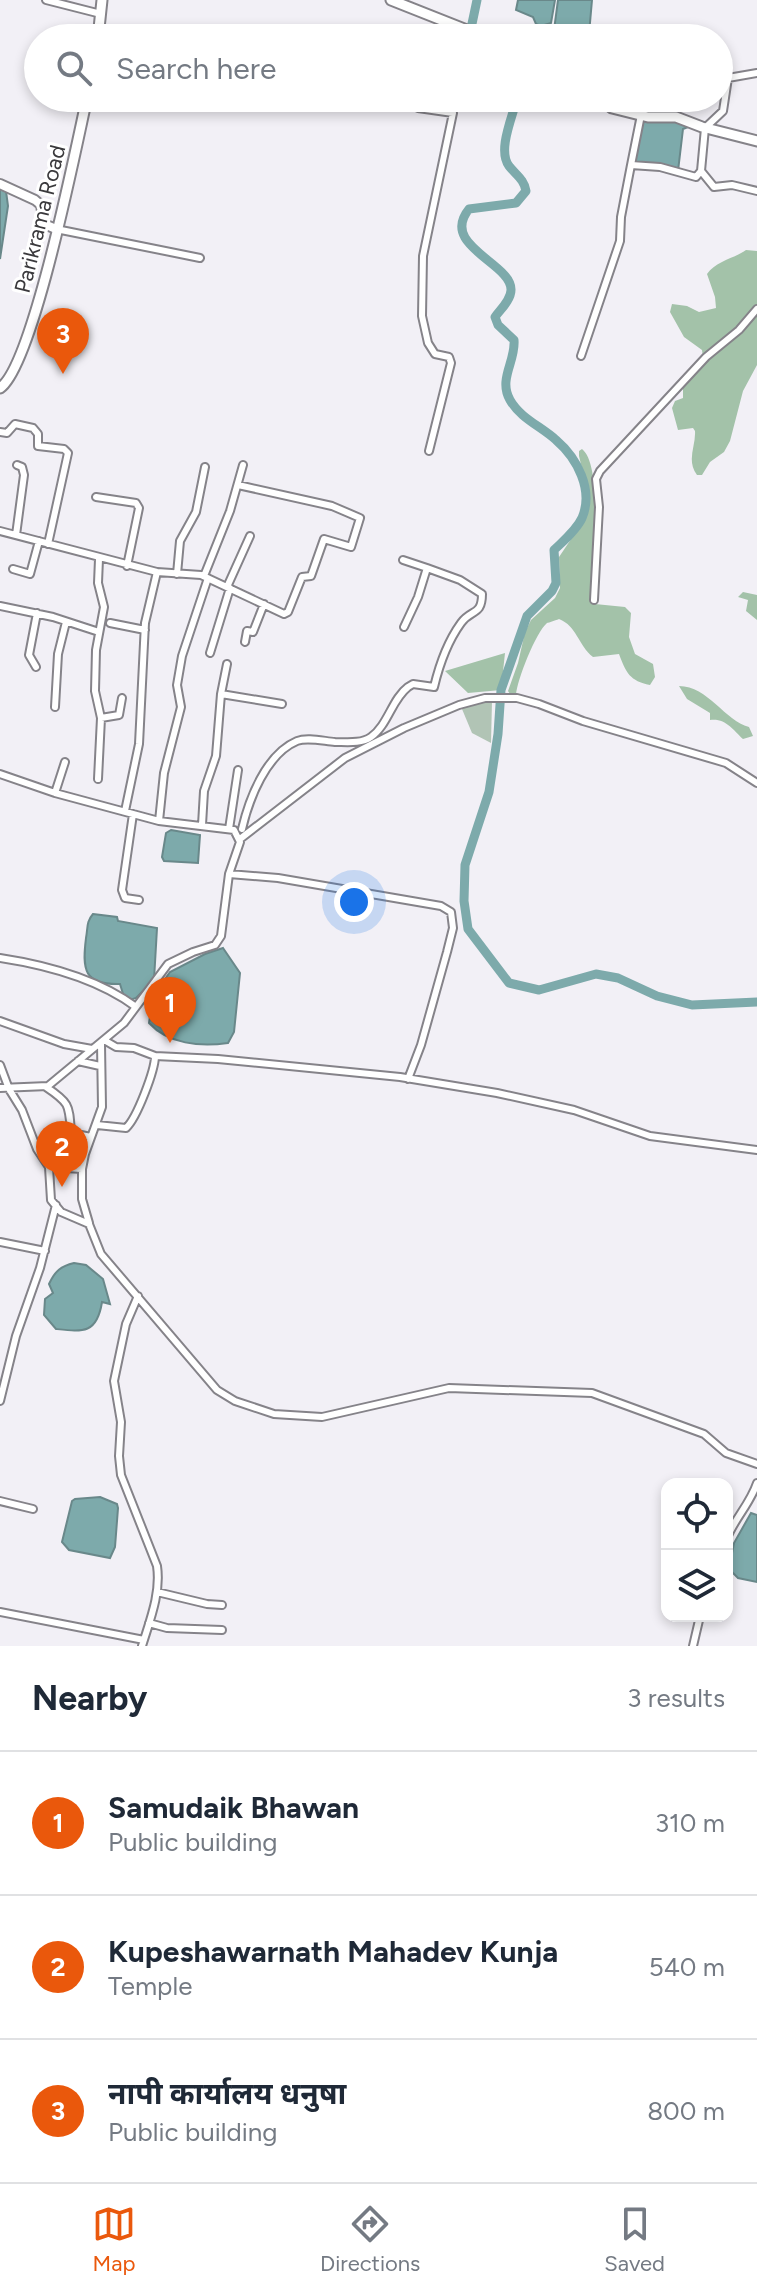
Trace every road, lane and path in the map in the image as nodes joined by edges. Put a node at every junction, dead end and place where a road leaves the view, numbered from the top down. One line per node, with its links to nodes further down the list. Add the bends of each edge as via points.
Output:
1 (46, 0): 5 (street)
2 (102, 0): 5 (main road)
3 (391, 0): 4 (main road)
4 (412, 3): 6 (main road)
5 (101, 14): 7 (main road)
6 (447, 22): 8 (main road)
7 (100, 24)
8 (452, 24)
9 (757, 73): 10 (street)
10 (733, 78)
11 (84, 112): 22 (main road, Parikrama Road)
12 (446, 112): 28 (street, via 453,113 423,256 422,311 433,352 449,357 451,363)
13 (629, 112): 15 (main road)
14 (722, 112): 16 (street)
15 (641, 115): 16 (main road, via 676,117); 18 (street)
16 (705, 128): 17 (main road); 19 (street)
17 (757, 141)
18 (631, 165): 19 (street, via 696,177); 25 (street, via 620,241)
19 (701, 171): 21 (street, via 714,187)
20 (0, 184): 22 (street, via 35,200 44,224)
21 (757, 191)
22 (56, 229): 23 (street); 26 (main road, Parikrama Road, via 31,331 9,382)
23 (200, 258)
24 (757, 309): 48 (street, via 600,471)
25 (581, 356)
26 (0, 388)
27 (0, 432): 38 (street, via 7,433 15,424 33,428 38,431 38,446 68,453)
28 (429, 451)
29 (17, 465): 35 (street, via 24,475)
30 (243, 465): 32 (street)
31 (205, 467): 45 (street, via 196,512 180,541)
32 (238, 485): 46 (street); 49 (street, via 332,506 360,518 351,547 324,539 311,576 302,577 288,612)
33 (96, 497): 41 (street, via 136,503 139,508)
34 (0, 531): 35 (street)
35 (16, 535): 37 (street)
36 (250, 536): 47 (street)
37 (39, 541): 38 (street); 43 (street, via 30,574)
38 (48, 544): 39 (street)
39 (99, 559): 41 (street); 56 (street, via 104,607)
40 (403, 560): 42 (street)
41 (127, 566): 44 (street)
42 (427, 568): 54 (street); 66 (street, via 478,591 482,605 459,626 434,687 413,684 403,690)
43 (13, 569)
44 (157, 572): 45 (street); 55 (street)
45 (177, 574): 46 (street)
46 (206, 577): 47 (street); 74 (street, via 182,656 177,685 181,707 164,773)
47 (228, 588): 49 (street); 58 (street)
48 (594, 600)
49 (264, 604): 57 (street)
50 (0, 606): 51 (street)
51 (37, 613): 52 (street); 60 (street, via 29,655)
52 (66, 622): 56 (street); 64 (street)
53 (110, 623): 55 (street)
54 (404, 627)
55 (145, 630): 73 (street, via 139,744)
56 (99, 632): 65 (street, via 95,687)
57 (245, 642)
58 (210, 653)
59 (227, 664): 61 (street)
60 (36, 667)
61 (221, 694): 63 (street); 75 (street)
62 (122, 698): 65 (street, via 119,715)
63 (282, 704)
64 (55, 707)
65 (101, 718): 70 (street)
66 (371, 741): 71 (street, via 459,705 517,698 726,763); 76 (street, via 303,740 289,746 258,780); 77 (street, via 327,769)
67 (65, 762): 72 (street)
68 (238, 770): 76 (street)
69 (0, 774): 72 (street)
70 (98, 779)
71 (757, 783)
72 (55, 793): 73 (street)
73 (129, 812): 74 (street); 80 (street, via 122,890 125,898)
74 (159, 821): 75 (street)
75 (202, 825): 76 (street)
76 (235, 829): 77 (street); 78 (street)
77 (253, 830): 78 (street)
78 (240, 839): 79 (street)
79 (229, 874): 82 (street, via 219,941 168,964); 90 (street, via 278,878 451,912 447,952)
80 (139, 900)
81 (0, 958): 82 (street, via 81,980)
82 (136, 1007): 84 (street)
83 (0, 1021): 85 (street)
84 (102, 1042): 85 (street); 86 (street); 89 (street)
85 (92, 1049): 87 (street)
86 (155, 1056): 90 (street); 94 (street, via 130,1124)
87 (78, 1061): 89 (street); 91 (street)
88 (0, 1065): 93 (street)
89 (100, 1066): 94 (street, via 103,1091)
90 (408, 1079): 97 (street, via 563,1107 650,1136)
91 (46, 1087): 93 (street); 95 (street, via 66,1101)
92 (0, 1088): 93 (street)
93 (9, 1089): 98 (street)
94 (97, 1125): 96 (street)
95 (71, 1133): 96 (street); 99 (street)
96 (91, 1137): 100 (street)
97 (757, 1150)
98 (49, 1167): 99 (street); 101 (street, via 51,1200)
99 (64, 1168): 100 (street)
100 (82, 1169): 102 (street)
101 (56, 1205): 102 (street); 104 (street)
102 (89, 1224): 105 (street, via 101,1254)
103 (0, 1242): 104 (street)
104 (45, 1251): 106 (street)
105 (138, 1296): 107 (street, via 217,1390 274,1414 322,1417 449,1388 592,1393 704,1434 726,1453); 113 (street, via 114,1381 121,1475 157,1566)
106 (1, 1396)
107 (757, 1464)
108 (757, 1483): 109 (street)
109 (754, 1500): 112 (street)
110 (0, 1501): 111 (street)
111 (33, 1509)
112 (733, 1525)
113 (157, 1592): 114 (street); 117 (street)
114 (222, 1605)
115 (0, 1612): 119 (street)
116 (699, 1622): 120 (street)
117 (149, 1623): 118 (street); 119 (street)
118 (222, 1630)
119 (143, 1643)
120 (693, 1646)

